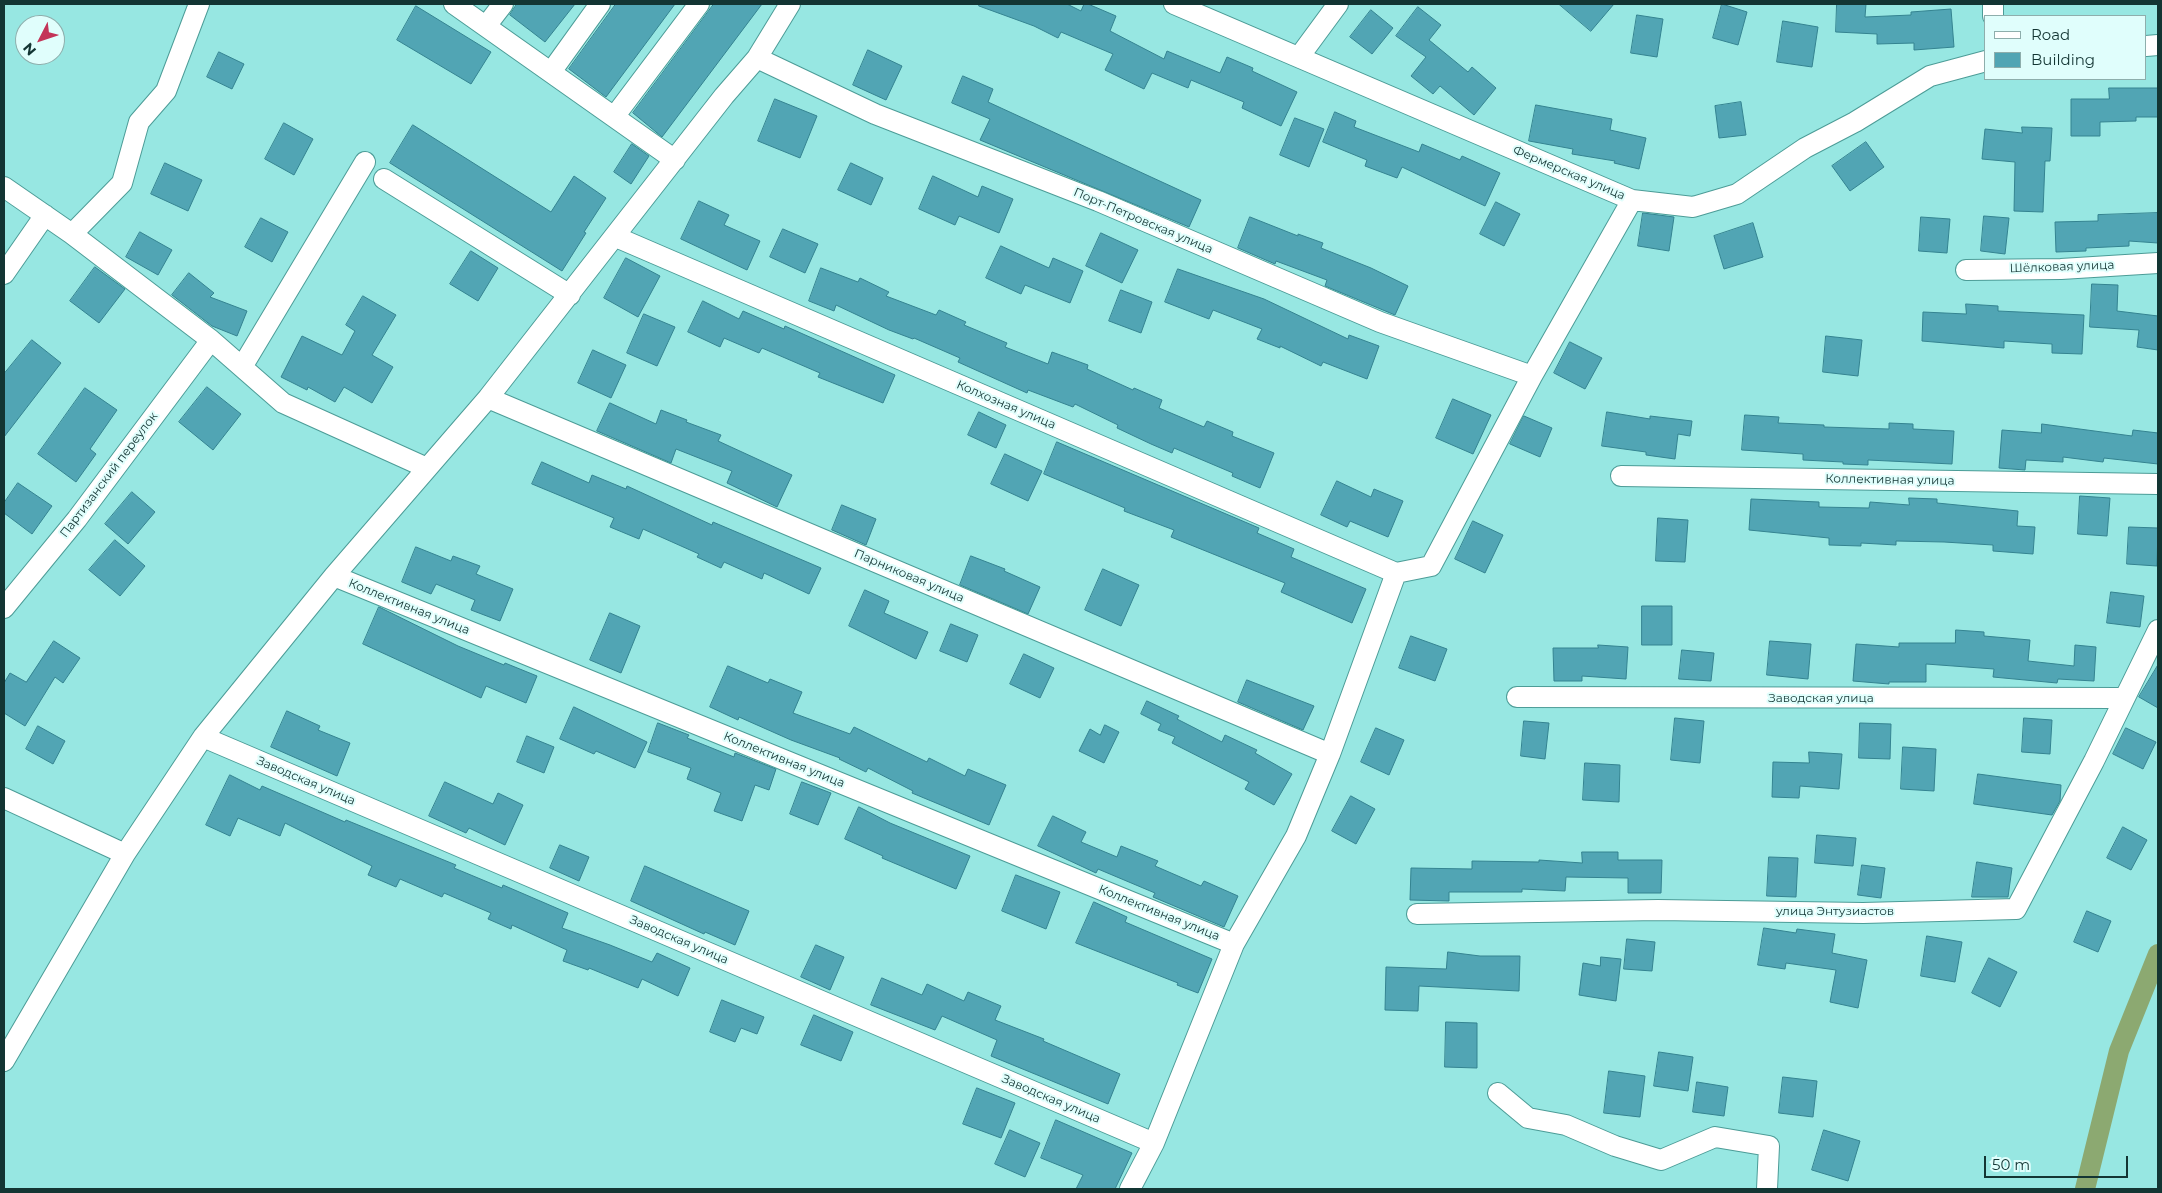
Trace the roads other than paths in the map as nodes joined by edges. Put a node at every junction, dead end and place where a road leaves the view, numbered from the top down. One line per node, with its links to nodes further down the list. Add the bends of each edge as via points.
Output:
1 (199, 4): 21 (street, via 166,91 139,122 122,183)
2 (454, 4): 9 (street)
3 (503, 4): 9 (street)
4 (600, 4): 13 (street)
5 (699, 4): 14 (street)
6 (790, 4): 11 (street)
7 (1174, 4): 10 (street, Фермерская улица)
8 (1338, 4): 10 (street)
9 (486, 26): 13 (street)
10 (1299, 57): 19 (street, Фермерская улица)
11 (758, 58): 15 (street); 29 (street, Порт-Петровская улица, via 875,114 1098,201 1380,322)
12 (1984, 62): 19 (street, Фермерская улица, via 1930,76 1805,148 1736,194 1693,206)
13 (551, 72): 14 (street)
14 (614, 117): 15 (street)
15 (675, 160): 22 (street)
16 (365, 162): 28 (street)
17 (384, 179): 26 (street)
18 (4, 187): 20 (street)
19 (1632, 200): 29 (street)
20 (45, 214): 21 (street); 25 (street)
21 (72, 234): 27 (street)
22 (616, 237): 26 (street); 34 (street, Колхозная улица)
23 (2158, 264): 24 (street, Шёлковая улица)
24 (1966, 270)
25 (4, 274)
26 (570, 295): 30 (street)
27 (211, 340): 28 (street); 36 (street, Партизанский переулок, via 77,519)
28 (242, 367): 31 (street, via 283,403)
29 (1532, 376): 34 (street, via 1431,566)
30 (488, 398): 31 (street); 41 (street, Парниковая улица)
31 (427, 468): 35 (street)
32 (1622, 476): 33 (street, Коллективная улица)
33 (2158, 484)
34 (1396, 573): 41 (street)
35 (334, 576): 40 (street); 45 (street, Коллективная улица)
36 (4, 608)
37 (2158, 630): 39 (street)
38 (1517, 696): 39 (street, Заводская улица)
39 (2124, 698): 44 (street, улица Энтузиастов, via 2016,909 1863,913 1658,910)
40 (203, 737): 43 (street); 48 (street, Заводская улица)
41 (1330, 754): 45 (street, via 1296,836)
42 (4, 798): 43 (street)
43 (125, 854): 46 (street)
44 (1418, 914)
45 (1234, 944): 48 (street)
46 (4, 1060)
47 (1498, 1093): 50 (street, via 1528,1118 1566,1125 1615,1146 1661,1160 1716,1137 1769,1146)
48 (1154, 1143): 49 (street)
49 (1130, 1189)
50 (1767, 1189)

